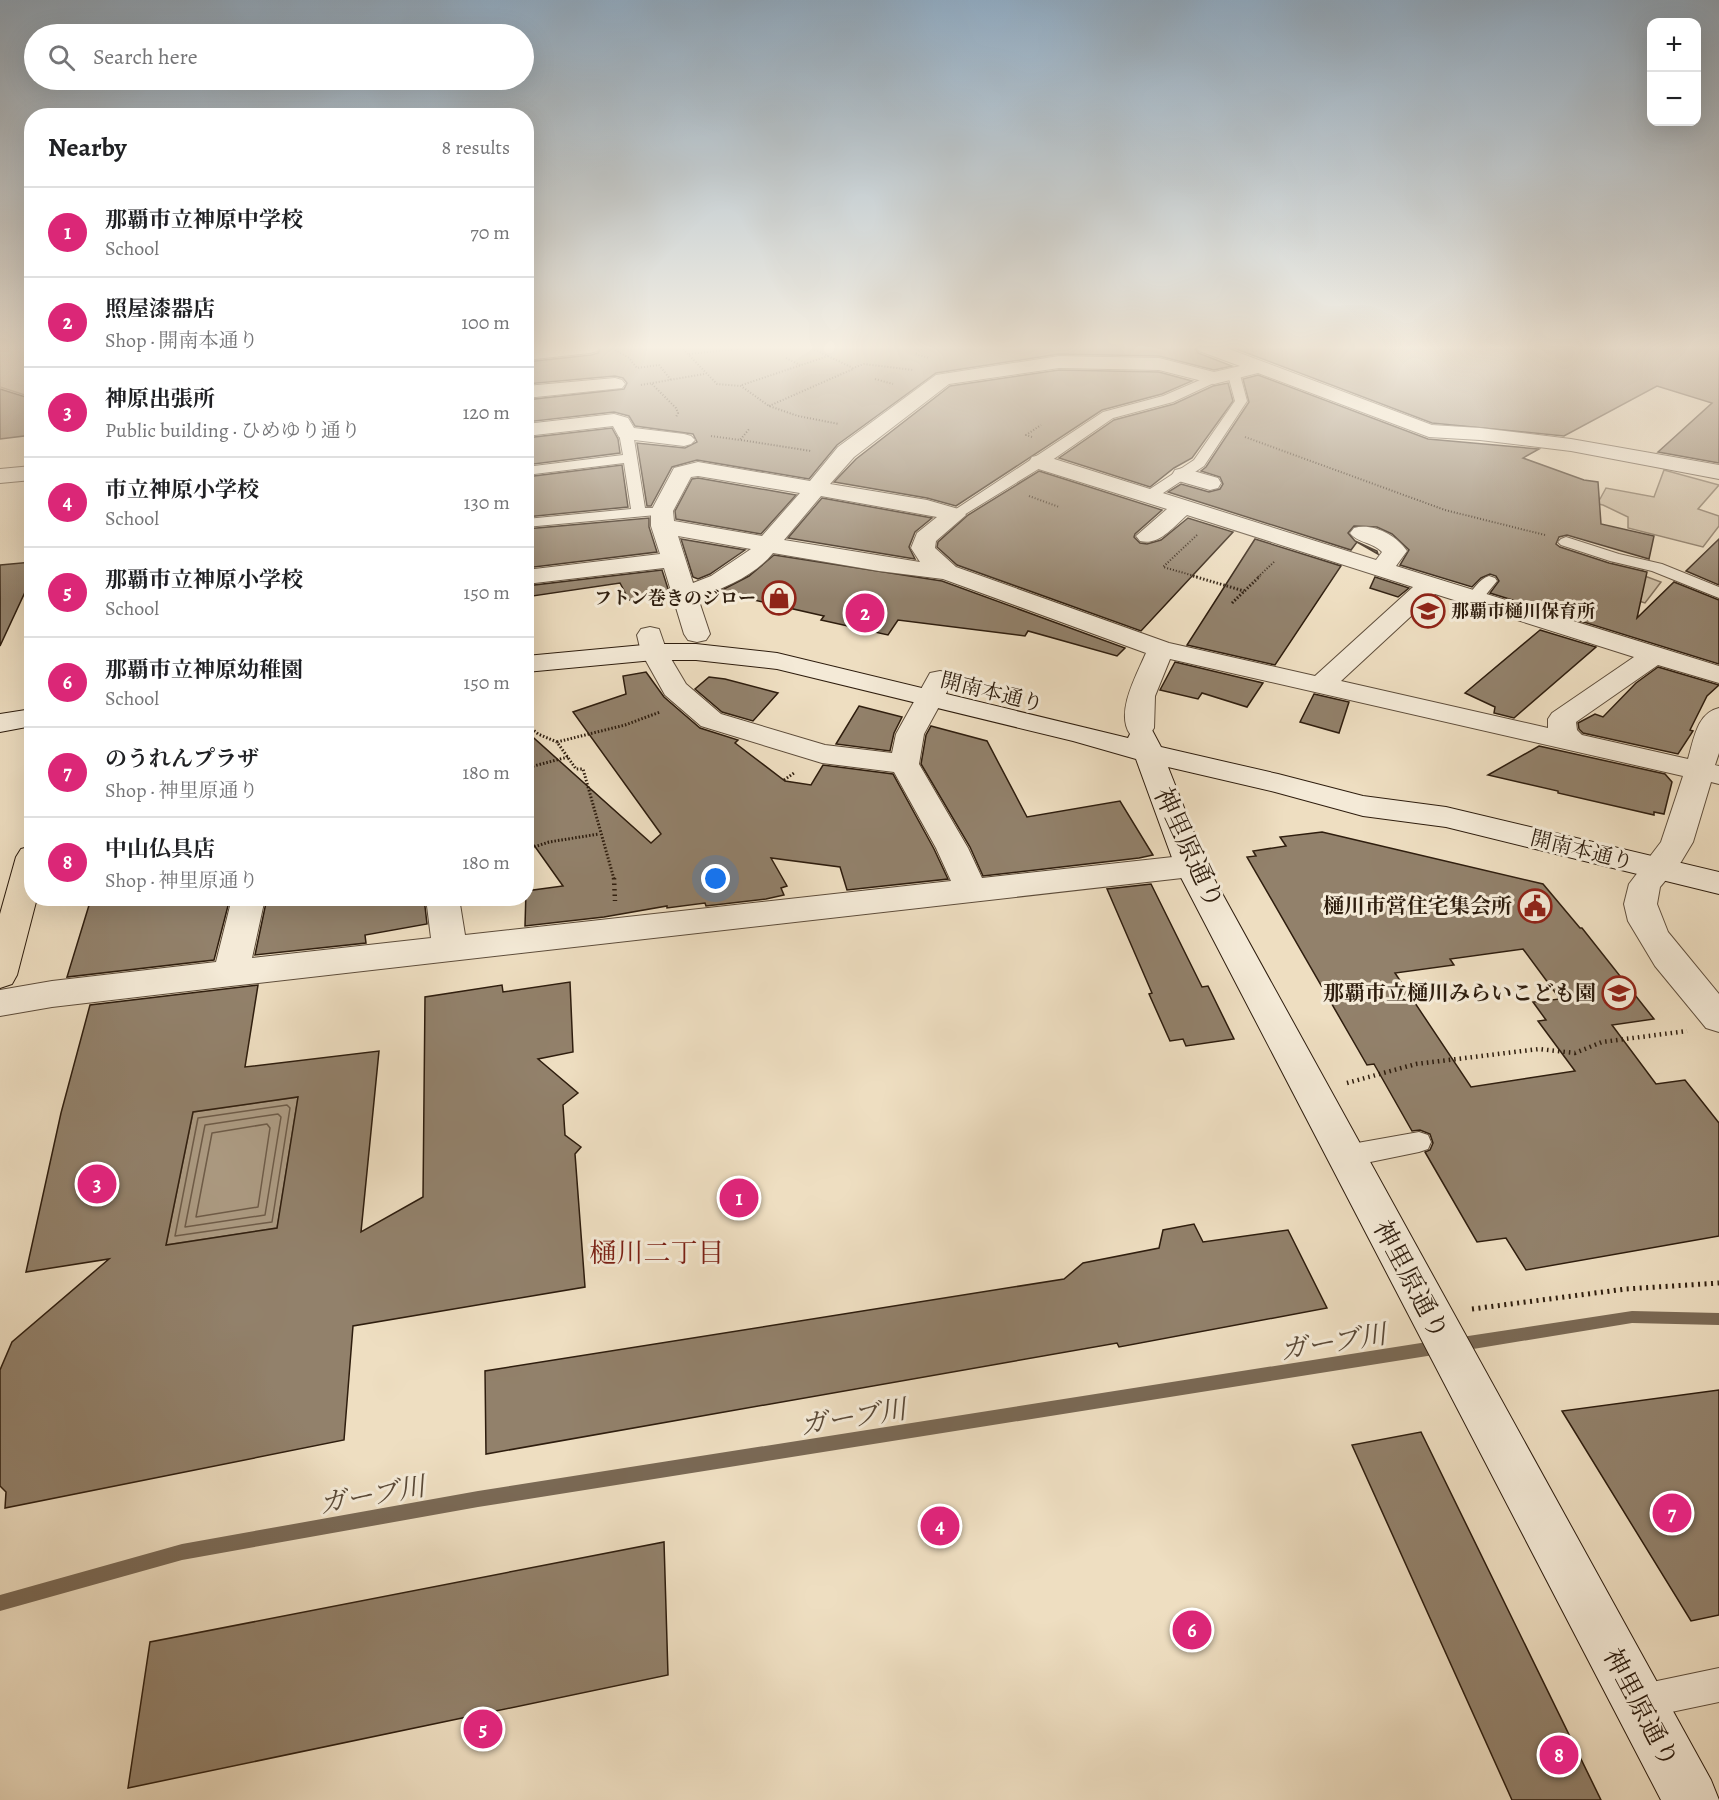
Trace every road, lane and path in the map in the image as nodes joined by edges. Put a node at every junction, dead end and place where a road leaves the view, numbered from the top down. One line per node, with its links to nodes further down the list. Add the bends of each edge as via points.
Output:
1 (665, 431): 9 (path)
2 (867, 431): 7 (path)
3 (1084, 431): 14 (lane)
4 (1220, 431): 18 (lane, via 1199,463)
5 (1224, 431): 28 (path, via 1445,510)
6 (1429, 431): 16 (street, via 1571,445)
7 (872, 432): 12 (street)
8 (626, 433): 9 (street); 13 (lane)
9 (662, 436): 10 (street)
10 (684, 440)
11 (740, 440): 12 (path)
12 (842, 456): 21 (street)
13 (630, 458): 15 (lane); 25 (lane)
14 (1040, 462): 22 (street); 24 (lane)
15 (534, 470)
16 (1719, 472)
17 (24, 474): 19 (street)
18 (1184, 475): 20 (street); 22 (lane)
19 (0, 476)
20 (1210, 483)
21 (814, 488): 24 (street); 25 (street, via 698,469 682,473); 33 (street)
22 (1149, 496): 23 (street)
23 (1183, 507): 26 (street); 30 (street)
24 (954, 515): 36 (street, via 925,538 923,548)
25 (655, 516): 27 (lane); 33 (street); 34 (street)
26 (1216, 517): 31 (street); 39 (path, via 1163,567)
27 (534, 523)
28 (1517, 526)
29 (1362, 533): 35 (street, via 1384,540 1395,551)
30 (1148, 536)
31 (1295, 542): 35 (street); 39 (path)
32 (1566, 542): 40 (lane, via 1657,567)
33 (768, 545): 36 (street); 41 (street, via 740,570)
34 (675, 559): 37 (street); 41 (street)
35 (1381, 570): 38 (street)
36 (947, 572): 46 (street)
37 (534, 576)
38 (1430, 585): 47 (street, via 1481,590); 50 (street)
39 (1244, 591): 42 (path)
40 (1719, 593)
41 (684, 595): 43 (street)
42 (1232, 603)
43 (697, 634): 44 (street, 開南本通り); 51 (street, 開南本通り, via 789,646)
44 (652, 644): 45 (street, 開南本通り); 48 (street, 開南本通り); 51 (street, 開南本通り); 52 (street, via 675,689)
45 (534, 647)
46 (1161, 649): 50 (street); 59 (street, via 1141,696)
47 (1654, 655): 49 (street); 61 (street, via 1562,719 1563,731)
48 (534, 663)
49 (1719, 675)
50 (1321, 685): 61 (street)
51 (936, 688): 59 (street, 開南本通り); 63 (street, via 910,734)
52 (689, 701): 60 (path, via 625,725); 63 (street, via 711,720 822,754)
53 (0, 706): 54 (street)
54 (24, 706)
55 (1719, 716): 65 (street, via 1715,720)
56 (24, 718): 57 (street)
57 (0, 723)
58 (534, 731): 60 (path)
59 (1143, 740): 68 (street, 神里原通り); 69 (street, 開南本通り, via 1363,806 1446,817)
60 (557, 742): 62 (path)
61 (1572, 742): 65 (street)
62 (568, 757): 64 (path); 66 (path, via 576,769 583,769)
63 (904, 764): 72 (street)
64 (534, 766)
65 (1709, 773): 69 (street, via 1676,845)
66 (599, 834): 67 (path); 75 (path, via 615,883)
67 (534, 847)
68 (1191, 866): 72 (street); 83 (street, 神里原通り)
69 (1656, 868): 70 (street, 開南本通り); 80 (street, via 1641,891 1642,917)
70 (1719, 883)
71 (24, 886): 78 (highway)
72 (972, 892): 75 (street)
73 (247, 906): 77 (street)
74 (443, 906): 76 (street)
75 (616, 931): 76 (street)
76 (450, 949): 77 (street)
77 (231, 973): 79 (street)
78 (0, 975)
79 (0, 1003)
80 (1707, 1024): 81 (path, via 1602,1042 1575,1053 1539,1049 1416,1064)
81 (1340, 1085)
82 (1419, 1142): 83 (lane)
83 (1346, 1156): 85 (street, 神里原通り)
84 (1719, 1283): 85 (path, via 1599,1292)
85 (1454, 1321): 87 (street, 神里原通り, via 1473,1393)
86 (1719, 1684): 87 (lane)
87 (1638, 1702): 88 (street, 神里原通り)
88 (1690, 1800)

